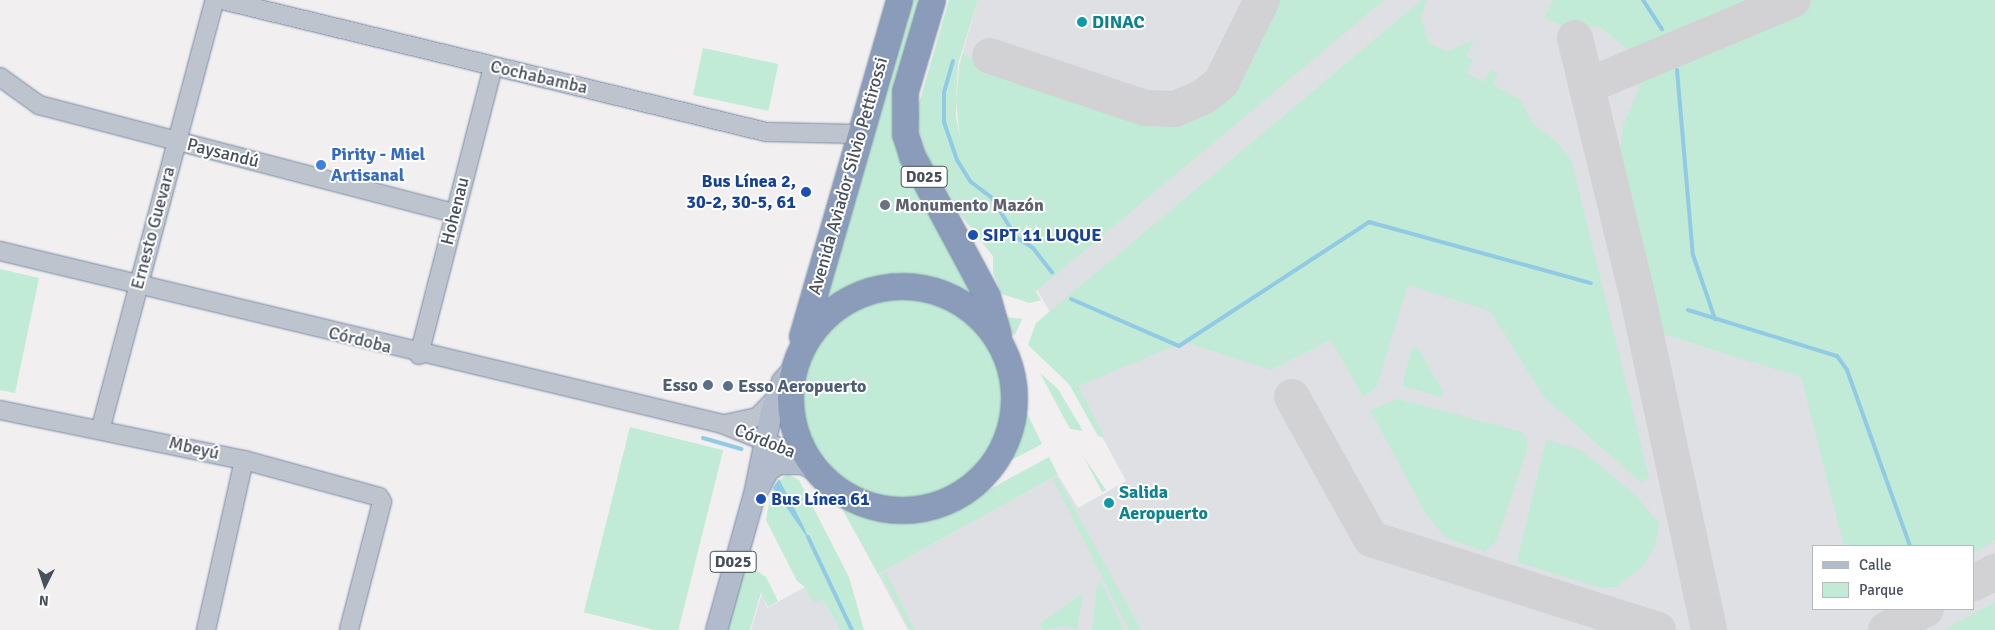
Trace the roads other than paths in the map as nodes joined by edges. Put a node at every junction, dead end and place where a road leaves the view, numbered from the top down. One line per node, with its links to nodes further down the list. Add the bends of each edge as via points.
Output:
1 (215, 0): 8 (street, Ernesto Guevara)
2 (222, 0): 5 (street, Cochabamba)
3 (899, 0): 7 (highway, Avenida Aviador Silvio Pettirossi / D025)
4 (932, 0): 12 (highway, Avenida Aviador Silvio Pettirossi / D025, via 906,91 905,134 912,156 987,296)
5 (493, 67): 7 (street, Cochabamba, via 766,132); 9 (street, Hohenau)
6 (0, 77): 8 (street, Paysandú, via 40,105)
7 (860, 134): 14 (highway, Avenida Aviador Silvio Pettirossi / D025)
8 (176, 141): 9 (street, Paysandú); 11 (street, Ernesto Guevara)
9 (454, 213): 13 (street, Hohenau)
10 (0, 251): 11 (street, Córdoba)
11 (139, 284): 13 (street, Córdoba); 18 (street, Ernesto Guevara)
12 (1001, 344): 14 (highway, D025, via 984,321 961,302 934,290 904,286 875,289 847,300 823,317); 21 (highway, D025, via 1014,382 1009,432 999,456 963,492 913,510 886,509 837,490)
13 (418, 355): 17 (street, Córdoba)
14 (795, 361): 15 (main road, Avenida Aviador Silvio Pettirossi / D025); 21 (highway, D025, via 791,421)
15 (775, 399): 17 (street, Córdoba, via 757,418); 19 (main road, Avenida Aviador Silvio Pettirossi / D025)
16 (0, 410): 18 (street, Mbeyú)
17 (722, 424): 19 (street, Córdoba)
18 (101, 427): 20 (street, Mbeyú)
19 (764, 439): 21 (street, Córdoba); 22 (main road, Avenida Aviador Silvio Pettirossi / D025)
20 (244, 460): 23 (street); 24 (street, Mbeyú, via 376,496 382,502)
21 (811, 464): 22 (main road, Avenida Aviador Silvio Pettirossi / D025, via 779,463 768,469)
22 (754, 494): 25 (main road, Avenida Aviador Silvio Pettirossi / D025)
23 (206, 630)
24 (349, 630)
25 (716, 630)

